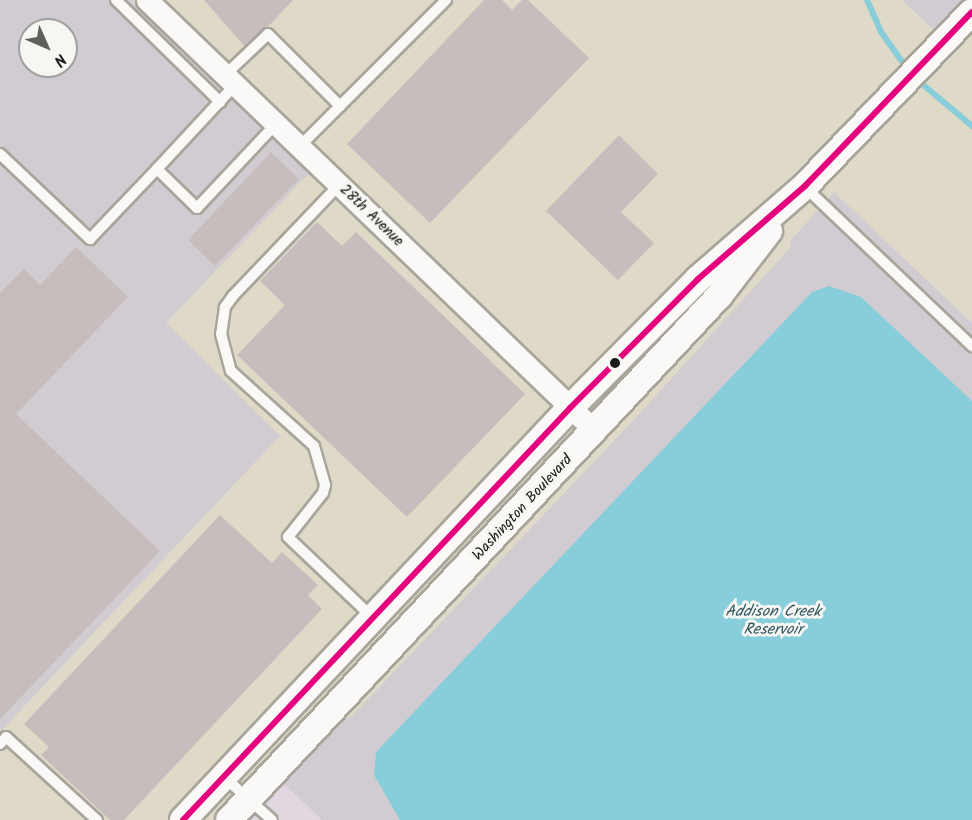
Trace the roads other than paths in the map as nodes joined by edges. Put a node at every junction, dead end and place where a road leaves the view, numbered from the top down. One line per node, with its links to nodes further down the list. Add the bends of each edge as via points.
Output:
1 (116, 0): 6 (lane)
2 (147, 0): 5 (street, 28th Avenue)
3 (446, 0): 7 (lane)
4 (972, 12): 13 (street, Washington Boulevard)
5 (230, 80): 6 (lane); 7 (lane, via 268,34); 8 (street, 28th Avenue)
6 (220, 102): 11 (lane)
7 (340, 106): 9 (lane)
8 (276, 124): 9 (street, 28th Avenue); 11 (lane, via 197,208)
9 (299, 147): 12 (street, 28th Avenue)
10 (0, 154): 11 (lane, via 90,238)
11 (157, 169)
12 (339, 185): 15 (street, 28th Avenue); 17 (lane, via 233,296 225,307 221,334 231,371 314,446 325,485 323,493 288,537)
13 (805, 186): 14 (lane); 15 (street, Washington Boulevard, via 698,279); 16 (street, Washington Boulevard, via 719,296)
14 (972, 346)
15 (570, 408): 16 (street, 28th Avenue); 17 (street, Washington Boulevard)
16 (595, 431): 20 (street, Washington Boulevard)
17 (374, 618): 19 (street, Washington Boulevard)
18 (0, 744): 21 (lane, via 6,737)
19 (224, 777): 20 (lane); 22 (street, Washington Boulevard)
20 (249, 800): 23 (street, Washington Boulevard); 24 (lane)
21 (97, 820)
22 (183, 820)
23 (229, 820)
24 (272, 820)

